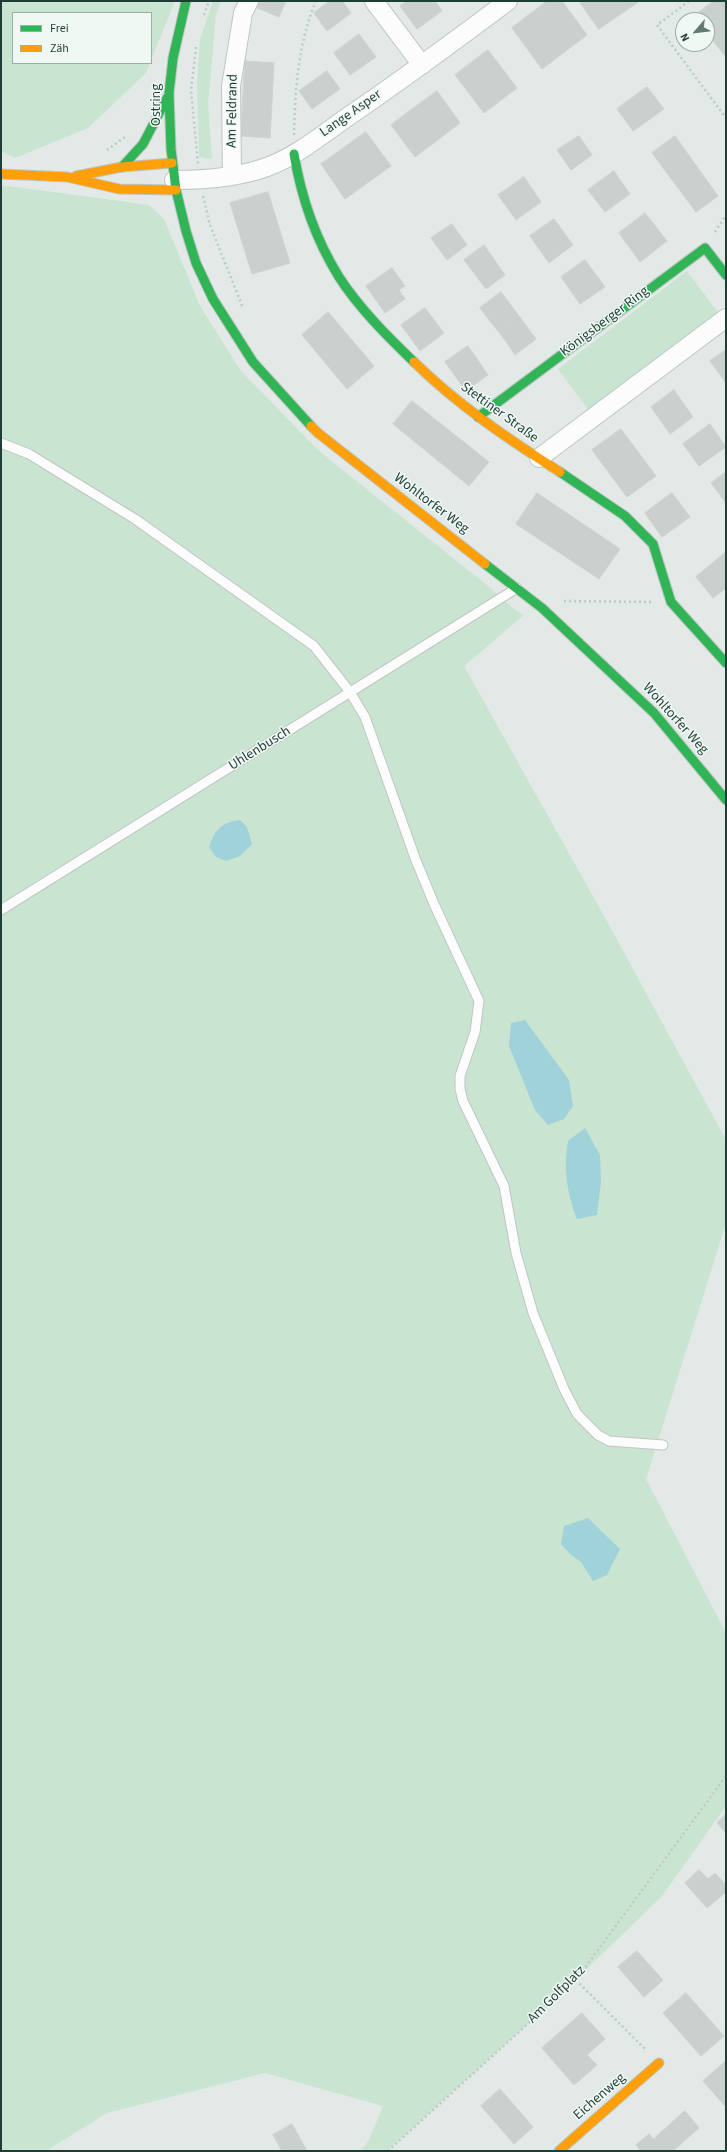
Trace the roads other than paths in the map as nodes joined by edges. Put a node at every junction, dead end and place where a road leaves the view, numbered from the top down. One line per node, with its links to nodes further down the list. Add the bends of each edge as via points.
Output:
1 (186, 1): 6 (street, Ostring, via 174,52)
2 (248, 1): 10 (street, Am Feldrand, via 243,13 231,86)
3 (374, 1): 5 (street)
4 (508, 1): 5 (street, Lange Asper)
5 (422, 65): 7 (street, Lange Asper)
6 (169, 93): 8 (street, via 149,136 136,155); 12 (street, Ostring)
7 (294, 154): 10 (street, Lange Asper, via 267,167); 15 (street, Stettiner Straße, via 300,185 319,236 339,277 397,346 433,381)
8 (122, 167): 11 (street); 12 (street)
9 (1, 174): 11 (street)
10 (232, 176): 12 (street, Lange Asper, via 199,180)
11 (67, 177): 12 (street, via 119,189)
12 (174, 178): 18 (street, Wohltorfer Weg, via 196,263 213,299 253,362 318,433)
13 (726, 275): 15 (street, Königsberger Ring, via 705,248)
14 (726, 318): 17 (street)
15 (478, 417): 17 (street, Stettiner Straße, via 514,444)
16 (1, 443): 20 (lane, via 29,454 135,519 314,646)
17 (539, 458): 19 (street, Stettiner Straße, via 625,516 653,544 671,602)
18 (518, 587): 20 (lane, Uhlenbusch); 21 (street, Wohltorfer Weg, via 654,713)
19 (726, 663)
20 (350, 692): 22 (lane, Uhlenbusch); 23 (lane, via 366,717 420,871 479,1001 475,1032 460,1076 460,1089 463,1101 504,1186 516,1253 533,1313 564,1389 577,1414 598,1435 609,1440)
21 (726, 800)
22 (1, 910)
23 (663, 1445)
24 (659, 2064): 25 (street, Eichenweg)
25 (559, 2151)

